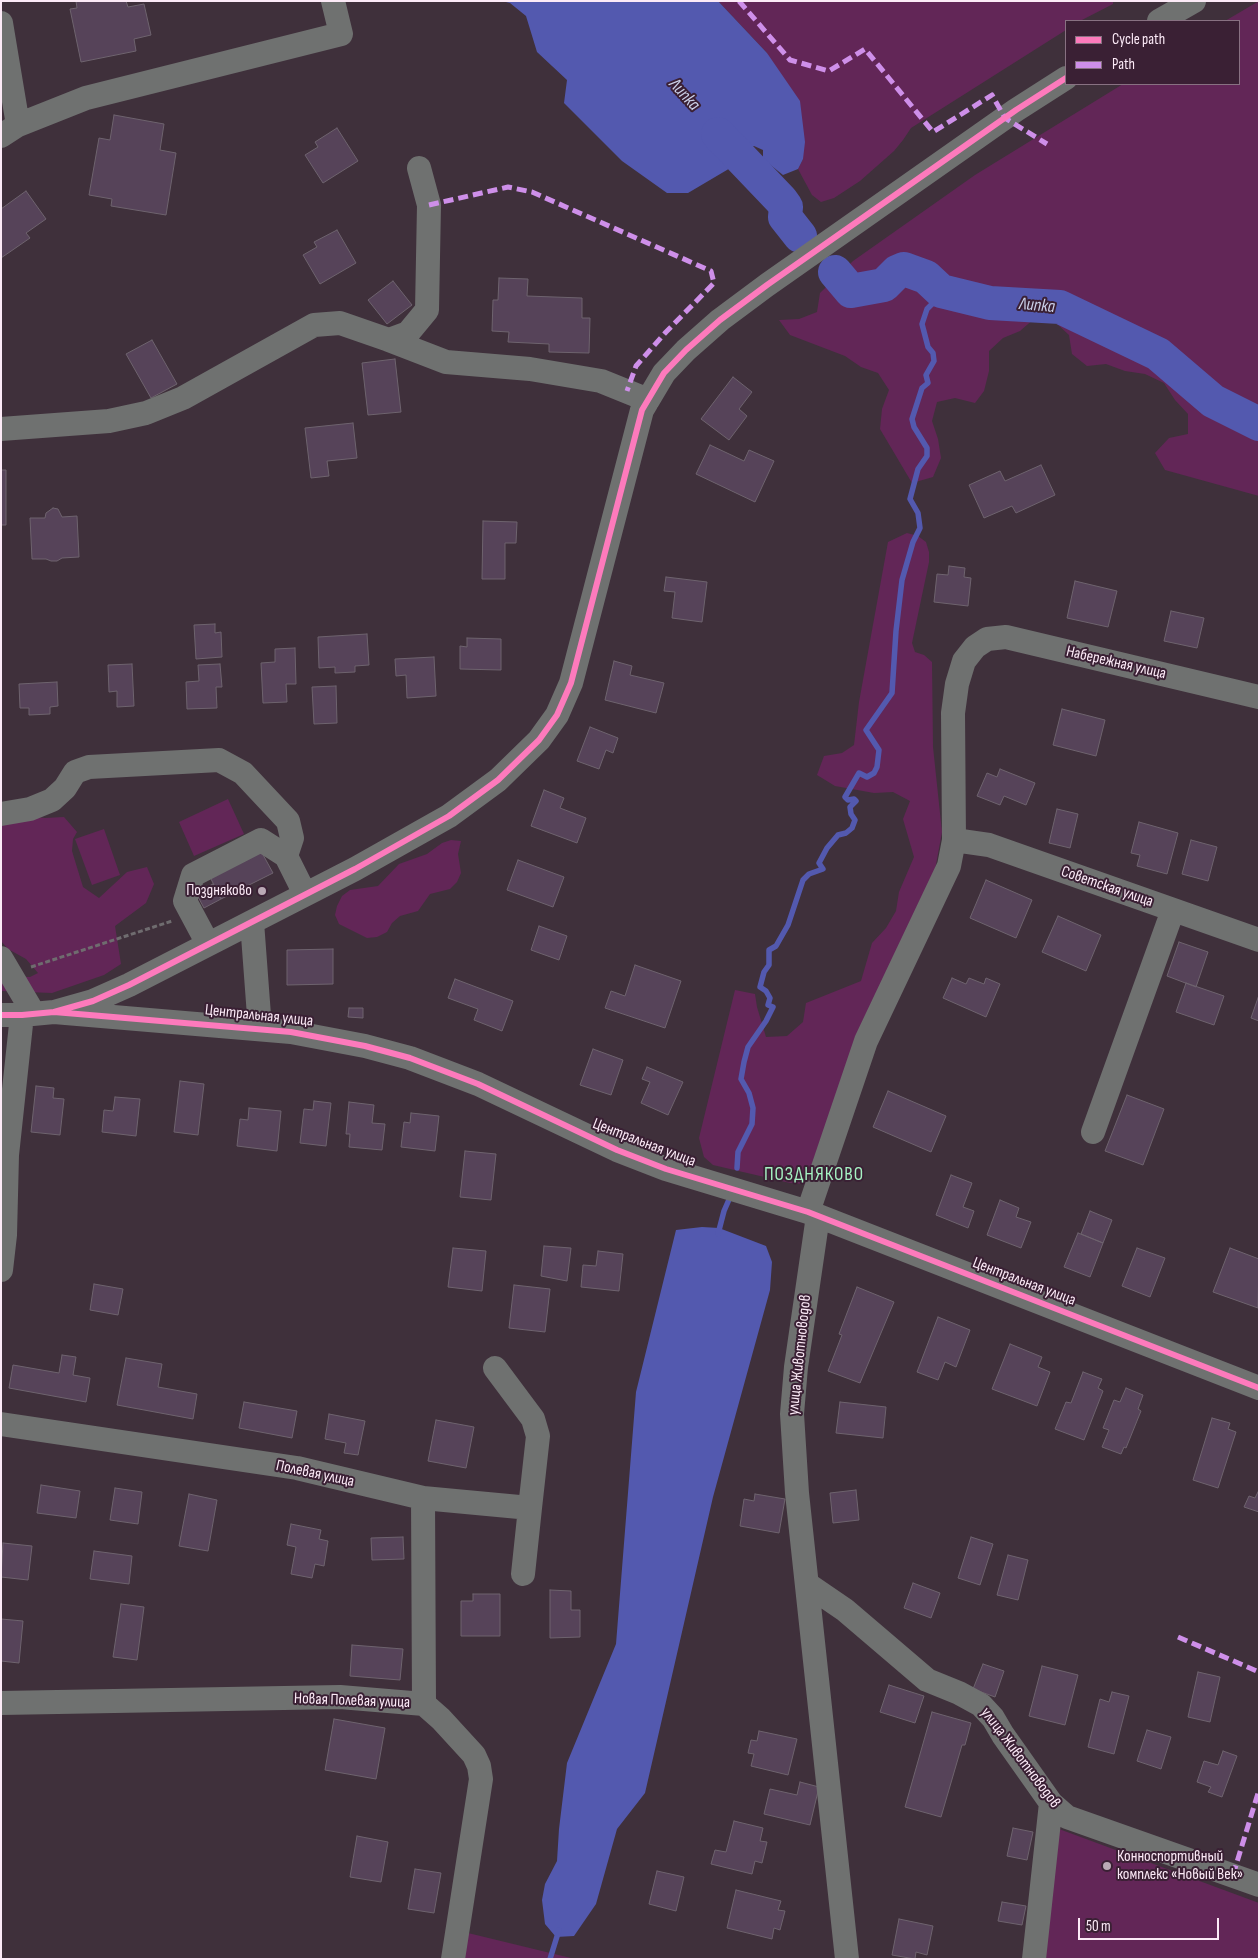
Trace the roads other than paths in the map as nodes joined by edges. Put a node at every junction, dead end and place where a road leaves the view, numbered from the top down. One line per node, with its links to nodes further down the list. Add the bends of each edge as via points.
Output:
1 (333, 1): 6 (street, via 341,34 86,98)
2 (1194, 1): 3 (street)
3 (1161, 20)
4 (1, 23): 6 (street)
5 (1065, 79): 9 (street, via 1010,114 720,320 664,373)
6 (10, 130)
7 (419, 168): 8 (street, via 429,205 427,310 408,333)
8 (389, 340): 9 (street, via 446,362 530,369 601,381); 10 (street, via 340,323 314,325 183,398 146,413 109,421)
9 (648, 400): 16 (street, via 642,410 570,683 557,715 539,740 498,780 449,816)
10 (1, 429)
11 (975, 647): 12 (street, Набережная улица, via 987,638 1006,637); 14 (street, улица Животноводов, via 964,660 953,713)
12 (1259, 697)
13 (1, 814): 15 (street, via 30,809 52,800 66,788 75,772 89,767 219,760 243,773 288,821 292,838)
14 (954, 840): 17 (street, Советская улица, via 988,845); 25 (street, улица Животноводов, via 949,866 866,1041)
15 (286, 856): 16 (street); 20 (street, via 260,840 193,875 185,901)
16 (305, 894): 18 (street)
17 (1173, 910): 19 (street, Советская улица); 24 (street)
18 (252, 922): 20 (street); 23 (street)
19 (1259, 940)
20 (208, 944): 22 (street, via 102,997)
21 (6, 966): 22 (street)
22 (28, 1014): 23 (street, Центральная улица); 26 (street, via 7,1155)
23 (260, 1029): 25 (street, Центральная улица, via 314,1035 410,1058 478,1084 617,1150 666,1169)
24 (1093, 1132)
25 (813, 1214): 28 (street, Центральная улица); 33 (street, улица Животноводов, via 792,1414)
26 (1, 1270)
27 (495, 1368): 31 (street, via 533,1419 538,1436)
28 (1259, 1388)
29 (1, 1424): 30 (street, Полевая улица, via 297,1468)
30 (423, 1498): 31 (street, Полевая улица); 35 (street)
31 (530, 1508): 32 (street)
32 (523, 1574)
33 (807, 1584): 36 (street, улица Животноводов, via 845,1610 927,1680 981,1705); 39 (street, улица Животноводов)
34 (1, 1703): 35 (street, Новая Полевая улица, via 340,1697)
35 (424, 1704): 38 (street, Новая Полевая улица, via 474,1755 481,1779)
36 (1051, 1803): 37 (street, улица Животноводов, via 1067,1817); 40 (street)
37 (1259, 1885)
38 (453, 1959)
39 (847, 1959)
40 (1034, 1959)

